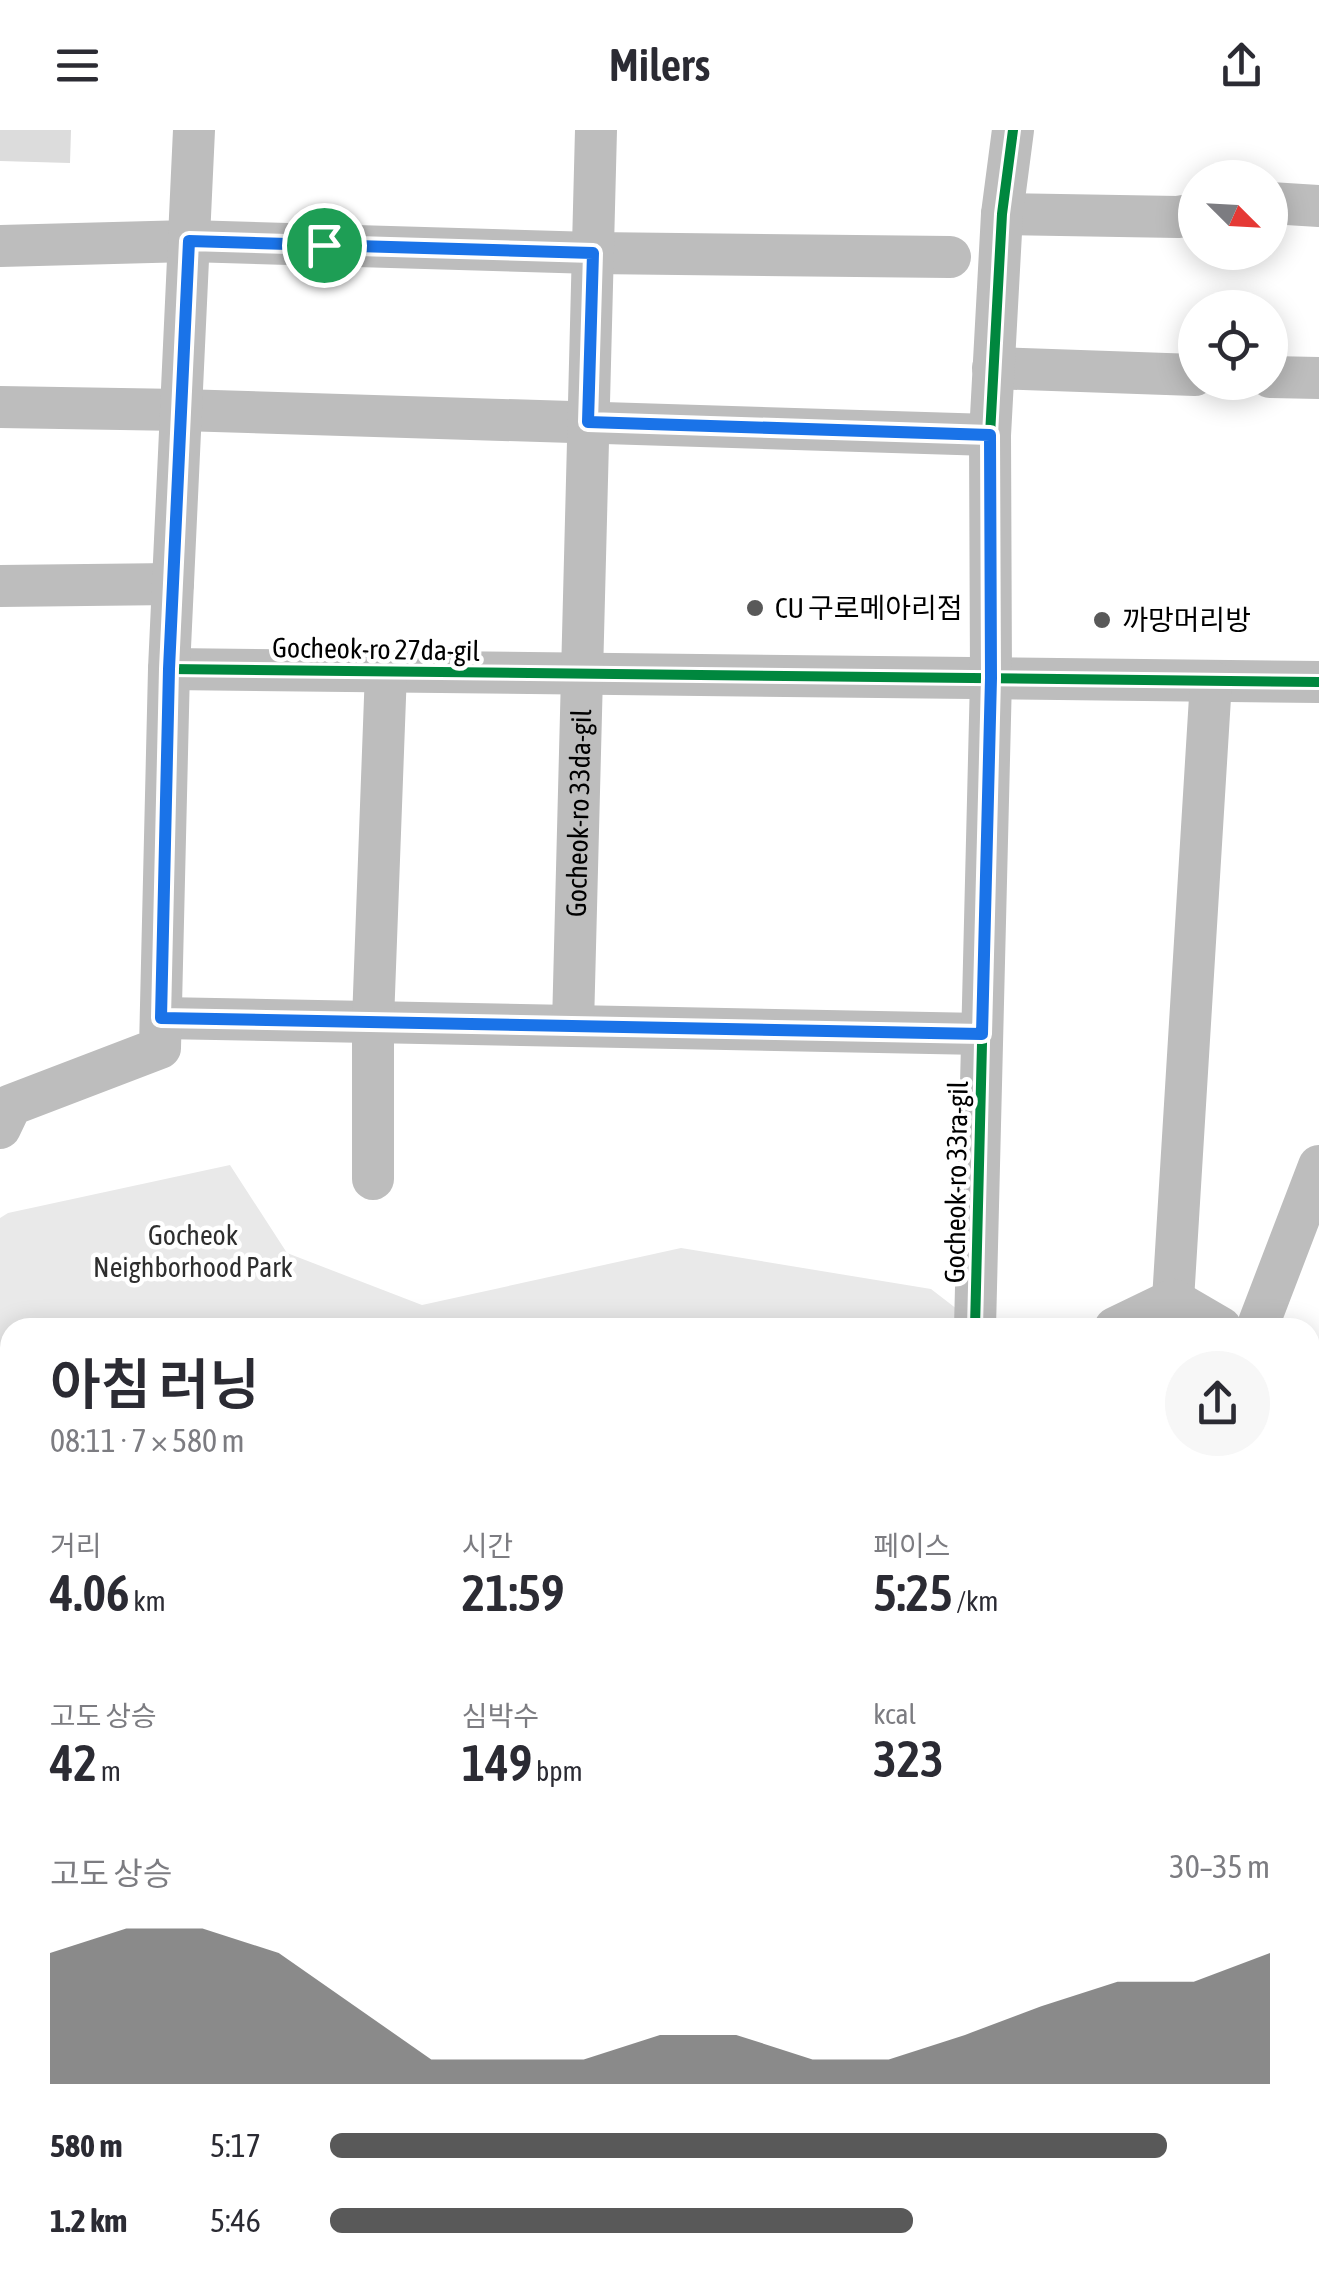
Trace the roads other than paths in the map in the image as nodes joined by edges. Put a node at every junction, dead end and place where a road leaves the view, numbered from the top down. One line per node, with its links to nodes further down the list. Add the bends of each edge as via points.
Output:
1 (194, 130): 8 (street)
2 (596, 130): 10 (street, Gocheok-ro 33da-gil)
3 (1013, 130): 6 (street, Gocheok-ro 33ra-gil)
4 (1288, 205): 5 (street)
5 (1319, 206)
6 (1002, 214): 7 (street); 12 (street, Gocheok-ro 33ra-gil)
7 (1178, 217)
8 (189, 241): 9 (street); 10 (street); 17 (street)
9 (0, 246)
10 (593, 253): 11 (street); 18 (street, Gocheok-ro 33da-gil)
11 (950, 257)
12 (994, 368): 13 (street); 19 (street, Gocheok-ro 33ra-gil)
13 (1178, 373)
14 (1288, 377): 15 (street)
15 (1319, 378)
16 (0, 407): 17 (street)
17 (181, 410): 18 (street); 20 (street)
18 (588, 422): 19 (street); 24 (street, Gocheok-ro 33da-gil)
19 (990, 435): 25 (street, Gocheok-ro 33ra-gil)
20 (173, 584): 21 (street); 22 (street)
21 (0, 586)
22 (169, 669): 23 (street, Gocheok-ro 27da-gil); 30 (street)
23 (386, 671): 24 (street, Gocheok-ro 27da-gil); 28 (street, Gocheok-ro 27da-gil)
24 (582, 674): 25 (street); 29 (street, Gocheok-ro 33da-gil)
25 (991, 678): 26 (street); 31 (street, Gocheok-ro 33ra-gil)
26 (1211, 681): 27 (street); 35 (street)
27 (1319, 682)
28 (373, 1021): 29 (street); 30 (street); 34 (street, Gocheok-ro 27da-gil)
29 (573, 1025): 31 (street)
30 (161, 1033): 32 (street, via 11,1106)
31 (982, 1034): 36 (street, Gocheok-ro 33ra-gil)
32 (0, 1128)
33 (1319, 1166): 39 (street)
34 (373, 1179)
35 (1172, 1300): 37 (street); 38 (street)
36 (975, 1318)
37 (1135, 1318)
38 (1204, 1318)
39 (1261, 1318)

